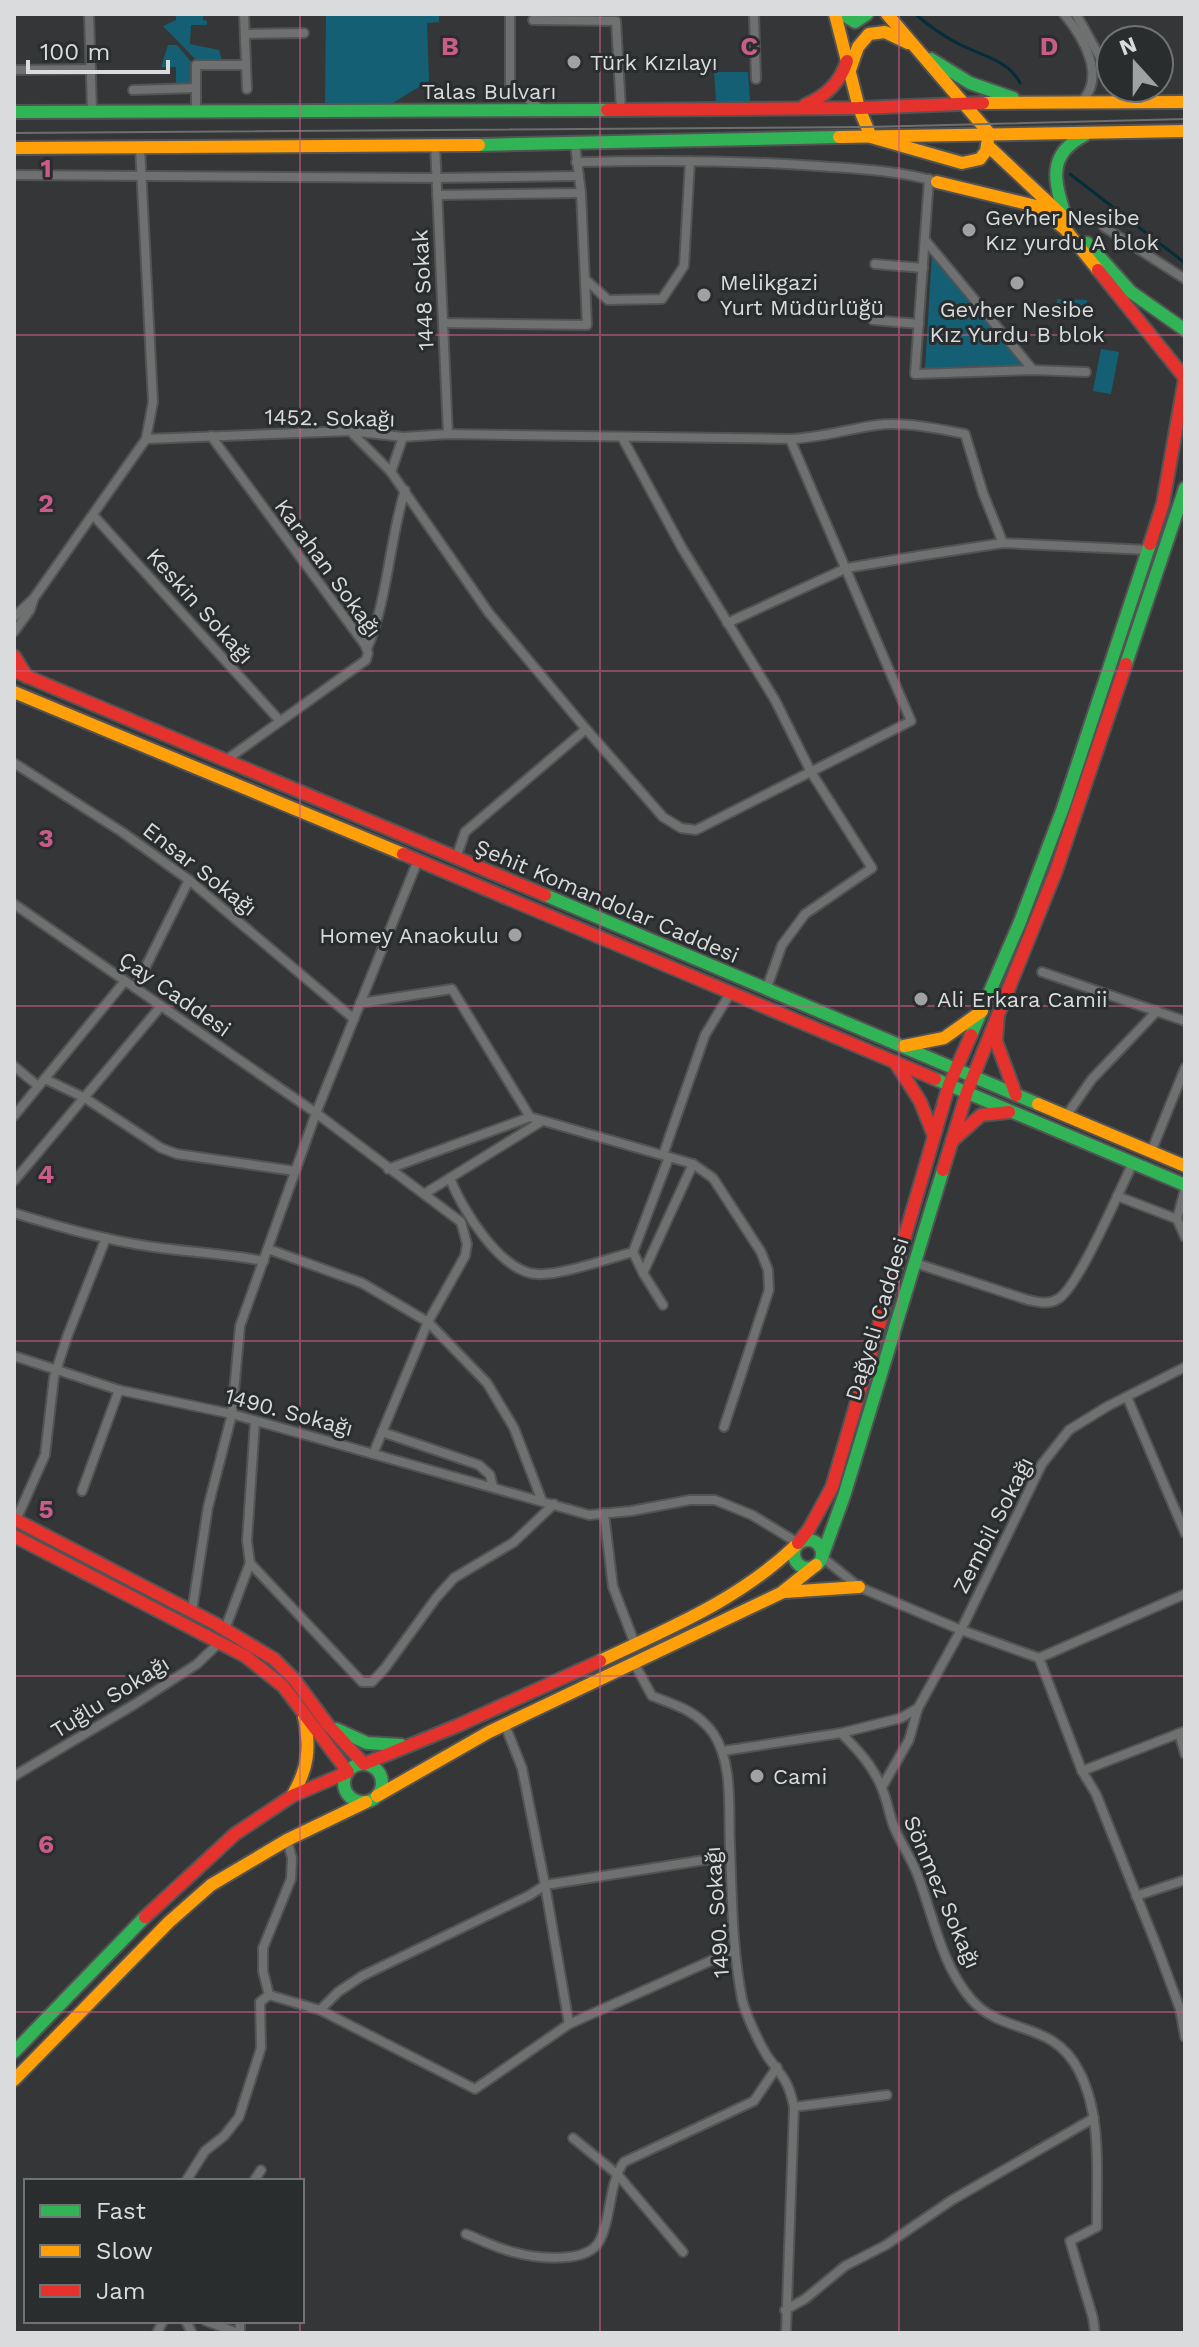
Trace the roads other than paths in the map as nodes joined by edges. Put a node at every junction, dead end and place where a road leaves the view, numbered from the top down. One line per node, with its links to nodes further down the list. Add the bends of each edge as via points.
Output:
1 (89, 14): 18 (street)
2 (244, 14): 13 (street)
3 (510, 14): 32 (street, via 510,85)
4 (754, 14): 20 (street)
5 (835, 14): 17 (street)
6 (842, 14): 7 (street, via 853,22)
7 (867, 14)
8 (887, 14): 15 (street)
9 (1064, 14): 25 (street, via 1092,69 1092,86)
10 (1076, 14): 14 (street)
11 (533, 20): 30 (street, via 616,21)
12 (304, 33): 13 (street)
13 (245, 34): 16 (street)
14 (1095, 48)
15 (919, 52): 17 (street, via 893,35 871,33 857,45); 24 (street, via 970,83); 27 (street)
16 (246, 65): 21 (street, via 196,65); 22 (street)
17 (848, 67): 28 (street, via 831,91); 29 (street)
18 (91, 69): 19 (street); 31 (street)
19 (14, 70)
20 (756, 79)
21 (196, 88): 23 (street); 34 (street)
22 (247, 89)
23 (133, 90)
24 (1021, 101): 25 (street, Talas Bulvarı); 27 (street, Talas Bulvarı)
25 (1081, 102): 26 (street, Talas Bulvarı)
26 (1095, 102)
27 (965, 103): 29 (street, Talas Bulvarı); 38 (street)
28 (799, 107): 29 (street, Talas Bulvarı); 30 (street, Talas Bulvarı)
29 (859, 108): 37 (street)
30 (621, 110): 32 (street, Talas Bulvarı)
31 (92, 111): 33 (street, Talas Bulvarı); 34 (street, Talas Bulvarı)
32 (543, 111): 34 (street, Talas Bulvarı)
33 (14, 112)
34 (196, 112)
35 (1185, 131): 36 (street)
36 (1094, 132): 38 (street); 52 (street, via 1061,150 1056,182)
37 (871, 137): 38 (street); 38 (street, via 962,163 982,158); 40 (street)
38 (988, 139): 52 (street)
39 (435, 144): 40 (street); 41 (street); 48 (street, 1448 Sokak)
40 (575, 144): 44 (street)
41 (140, 147): 42 (street); 45 (street)
42 (14, 148)
43 (690, 161): 44 (street); 49 (street, via 865,169); 57 (street, via 684,266 662,299 608,300)
44 (576, 162): 47 (street)
45 (142, 174): 46 (street); 48 (street); 70 (street, via 153,378)
46 (14, 175)
47 (579, 176): 48 (street); 50 (street)
48 (436, 178): 51 (street, 1448 Sokak)
49 (933, 180): 54 (street); 65 (street, via 1036,206 1065,229)
50 (581, 193): 51 (street); 57 (street)
51 (437, 195): 60 (street, 1448 Sokak)
52 (1066, 219): 62 (street, via 1122,286)
53 (1104, 227): 58 (street)
54 (925, 240): 56 (street); 63 (street)
55 (875, 264): 56 (street)
56 (923, 268): 61 (street)
57 (585, 279): 60 (street, via 587,325)
58 (1185, 279)
59 (873, 320): 61 (street)
60 (443, 323): 67 (street, 1448 Sokak)
61 (919, 324): 63 (street, via 915,374)
62 (1185, 330)
63 (1033, 370): 64 (street)
64 (1086, 372)
65 (1185, 378): 78 (street, Dağyeli Caddesi, via 1163,503)
66 (350, 431): 68 (street, 1452. Sokağı); 69 (street, 1452. Sokağı); 73 (street)
67 (448, 434): 69 (street, 1452. Sokağı); 71 (street, 1452. Sokağı)
68 (211, 436): 70 (street, 1452. Sokağı); 84 (street, Karahan Sokağı)
69 (403, 437): 73 (street)
70 (146, 439): 76 (street)
71 (623, 439): 72 (street, 1452. Sokağı); 82 (street)
72 (790, 439): 77 (street, 1452. Sokağı, via 818,439 880,424 965,434); 79 (street)
73 (391, 472): 75 (street)
74 (1185, 488): 107 (street, Dağyeli Caddesi, via 1056,871)
75 (405, 490): 84 (street, via 381,609); 90 (street, via 489,613)
76 (93, 515): 80 (street); 89 (street, Keskin Sokağı)
77 (1003, 543): 78 (street); 79 (street)
78 (1148, 550): 105 (street, Dağyeli Caddesi, via 1063,808)
79 (847, 568): 82 (street); 93 (street, via 911,721)
80 (34, 598): 81 (street); 83 (street)
81 (14, 617)
82 (727, 623): 93 (street)
83 (14, 632)
84 (367, 649): 89 (street, Karahan Sokağı, via 366,660)
85 (14, 656): 87 (street)
86 (14, 671): 87 (street, Şehit Komandolar Caddesi)
87 (28, 677): 91 (street, Şehit Komandolar Caddesi)
88 (14, 692): 95 (street, Şehit Komandolar Caddesi)
89 (280, 721): 91 (street, Karahan Sokağı)
90 (586, 729): 93 (street, via 663,817 681,828 696,830); 94 (street, via 465,832)
91 (226, 760): 94 (street, Şehit Komandolar Caddesi)
92 (14, 763): 96 (street, Ensar Sokağı)
93 (811, 772): 101 (street, via 872,868 805,914 782,945)
94 (456, 858): 101 (street, Şehit Komandolar Caddesi)
95 (418, 860): 102 (street, Şehit Komandolar Caddesi); 103 (street)
96 (189, 880): 100 (street); 108 (street, Ensar Sokağı)
97 (14, 904): 99 (street, Çay Caddesi)
98 (1042, 972): 106 (street)
99 (125, 981): 100 (street, Çay Caddesi); 116 (street)
100 (135, 988): 104 (street, Çay Caddesi)
101 (766, 990): 110 (street, Şehit Komandolar Caddesi)
102 (731, 992): 111 (street, Şehit Komandolar Caddesi); 130 (street, via 705,1035)
103 (360, 1003): 108 (street); 125 (street, via 452,989)
104 (161, 1006): 120 (street); 122 (street, Çay Caddesi)
105 (982, 1011): 110 (street, via 944,1038); 113 (street, Dağyeli Caddesi)
106 (1157, 1011): 109 (street); 124 (street, via 1092,1079)
107 (998, 1015): 115 (street, Dağyeli Caddesi); 119 (street, via 996,1041)
108 (354, 1019): 122 (street)
109 (1185, 1021)
110 (901, 1046): 113 (street, Şehit Komandolar Caddesi)
111 (895, 1061): 117 (street, Şehit Komandolar Caddesi); 127 (street)
112 (14, 1066): 116 (street)
113 (956, 1068): 115 (street, Şehit Komandolar Caddesi); 117 (street, Dağyeli Caddesi)
114 (1185, 1068): 129 (street)
115 (973, 1076): 118 (street, Dağyeli Caddesi); 119 (street, Şehit Komandolar Caddesi)
116 (41, 1082): 120 (street); 123 (street)
117 (949, 1085): 118 (street, Şehit Komandolar Caddesi); 127 (street, Dağyeli Caddesi)
118 (967, 1092): 121 (street, Şehit Komandolar Caddesi); 128 (street, Dağyeli Caddesi)
119 (1016, 1095): 124 (street, Şehit Komandolar Caddesi)
120 (85, 1098): 135 (street, via 177,1154); 137 (street)
121 (1012, 1111): 128 (street, via 981,1115); 131 (street, Şehit Komandolar Caddesi)
122 (316, 1113): 134 (street, Çay Caddesi); 135 (street)
123 (14, 1116)
124 (1066, 1116): 129 (street, Şehit Komandolar Caddesi)
125 (530, 1117): 126 (street); 134 (street)
126 (543, 1121): 130 (street); 136 (street)
127 (934, 1136): 170 (street, Dağyeli Caddesi, via 832,1487)
128 (952, 1141): 148 (street, Dağyeli Caddesi)
129 (1151, 1152): 133 (street, Şehit Komandolar Caddesi)
130 (666, 1156): 132 (street); 146 (street)
131 (1133, 1163): 138 (street, Şehit Komandolar Caddesi); 140 (street)
132 (693, 1164): 149 (street); 159 (street, via 713,1178 768,1270 769,1290)
133 (1185, 1166)
134 (388, 1169): 139 (street, Çay Caddesi)
135 (295, 1171): 145 (street)
136 (450, 1178): 139 (street); 146 (street, via 470,1219 507,1260 528,1273 553,1273)
137 (14, 1181)
138 (1185, 1187): 142 (street)
139 (424, 1194): 151 (street, Çay Caddesi, via 461,1222 467,1244)
140 (1117, 1196): 142 (street); 148 (street, via 1076,1278 1061,1298 1046,1303)
141 (14, 1213): 144 (street)
142 (1177, 1219): 143 (street)
143 (1185, 1237)
144 (106, 1238): 147 (street); 154 (street)
145 (268, 1249): 147 (street); 151 (street, via 362,1283)
146 (633, 1252): 149 (street)
147 (264, 1261): 157 (street, via 240,1326)
148 (915, 1263): 171 (street, Dağyeli Caddesi)
149 (643, 1273): 150 (street)
150 (663, 1305)
151 (428, 1322): 160 (street, Çay Caddesi); 164 (street, via 487,1383 514,1428)
152 (14, 1356): 154 (street, 1490. Sokağı)
153 (1185, 1367): 156 (street, Zembil Sokağı)
154 (58, 1369): 155 (street, 1490. Sokağı); 167 (street, via 45,1455)
155 (119, 1390): 157 (street, 1490. Sokağı); 163 (street)
156 (1127, 1397): 168 (street); 178 (street, Zembil Sokağı, via 1069,1430 1042,1464)
157 (232, 1414): 158 (street, 1490. Sokağı); 176 (street, via 208,1507)
158 (255, 1421): 161 (street, 1490. Sokağı); 172 (street)
159 (724, 1427)
160 (382, 1432): 161 (street, Çay Caddesi); 162 (street, via 479,1465)
161 (373, 1454): 162 (street, 1490. Sokağı)
162 (493, 1487): 164 (street, 1490. Sokağı)
163 (82, 1491)
164 (542, 1501): 165 (street, 1490. Sokağı)
165 (554, 1504): 166 (street, 1490. Sokağı, via 589,1515); 172 (street, via 514,1542 454,1578 372,1682 362,1682)
166 (604, 1513): 170 (street, 1490. Sokağı, via 715,1500 752,1515); 180 (street, via 613,1587)
167 (15, 1520): 176 (street)
168 (1185, 1533)
169 (14, 1536): 179 (street)
170 (797, 1544): 171 (street, via 815,1541 821,1548); 171 (street, via 793,1556 798,1564 807,1568); 180 (street, Dağyeli Caddesi, via 747,1588)
171 (819, 1561): 173 (street); 174 (street)
172 (250, 1563): 177 (street)
173 (859, 1587): 174 (street); 178 (street)
174 (781, 1593): 182 (street)
175 (1185, 1594): 181 (street)
176 (192, 1611): 177 (street)
177 (225, 1629): 185 (street, via 274,1659)
178 (961, 1630): 181 (street); 183 (street, Zembil Sokağı)
179 (220, 1642): 184 (street, via 267,1671); 195 (street, Tuğlu Sokağı, via 145,1698)
180 (635, 1644): 189 (street, Dağyeli Caddesi)
181 (1039, 1658): 193 (street)
182 (634, 1663): 186 (street); 190 (street, via 652,1696 693,1711)
183 (918, 1708): 188 (street, via 901,1718); 196 (street, Zembil Sokağı, via 909,1740)
184 (302, 1710): 194 (street); 197 (street, via 311,1754)
185 (328, 1725): 189 (street, via 369,1745); 192 (street)
186 (505, 1725): 198 (street); 202 (street, via 522,1768)
187 (1182, 1732): 191 (street); 193 (street)
188 (841, 1733): 190 (street); 196 (street, Sönmez Sokağı, via 866,1758)
189 (424, 1740): 192 (street)
190 (723, 1751): 200 (street, 1490. Sokağı)
191 (1185, 1754)
192 (364, 1764): 194 (street); 198 (street, via 382,1779 381,1791)
193 (1082, 1771): 203 (street)
194 (348, 1772): 197 (street); 198 (street, via 346,1790 354,1799)
195 (14, 1776)
196 (882, 1787): 214 (street, Sönmez Sokağı, via 935,1933 971,2000 992,2017 1035,2031 1067,2052)
197 (292, 1796): 209 (street, via 235,1834 184,1878)
198 (372, 1799): 199 (street)
199 (287, 1840): 205 (street, via 291,1879 263,1948); 211 (street, via 186,1907)
200 (730, 1856): 202 (street); 204 (street, 1490. Sokağı)
201 (1185, 1880): 203 (street)
202 (545, 1885): 206 (street, via 362,1976); 207 (street)
203 (1136, 1896): 208 (street, via 1180,2009)
204 (735, 1950): 207 (street); 210 (street, 1490. Sokağı, via 743,2002)
205 (269, 1995): 206 (street); 218 (street, via 260,2002 261,2048 239,2117 205,2151)
206 (320, 2010): 207 (street, via 475,2089)
207 (569, 2024)
208 (1185, 2037)
209 (14, 2052)
210 (777, 2067): 213 (street, 1490. Sokağı, via 790,2087); 217 (street, via 754,2101 631,2158)
211 (14, 2080)
212 (887, 2095): 213 (street)
213 (794, 2107): 222 (street, 1490. Sokağı)
214 (1094, 2118): 222 (street, via 834,2273); 226 (street, Sönmez Sokağı, via 1097,2227 1070,2241)
215 (573, 2138): 217 (street)
216 (261, 2170): 219 (street)
217 (618, 2175): 220 (street, via 601,2240 586,2254 521,2254); 221 (street)
218 (187, 2179)
219 (255, 2179)
220 (466, 2234)
221 (683, 2252)
222 (785, 2310): 225 (street, 1490. Sokağı)
223 (212, 2323): 224 (street)
224 (239, 2333)
225 (786, 2333)
226 (1095, 2333)

